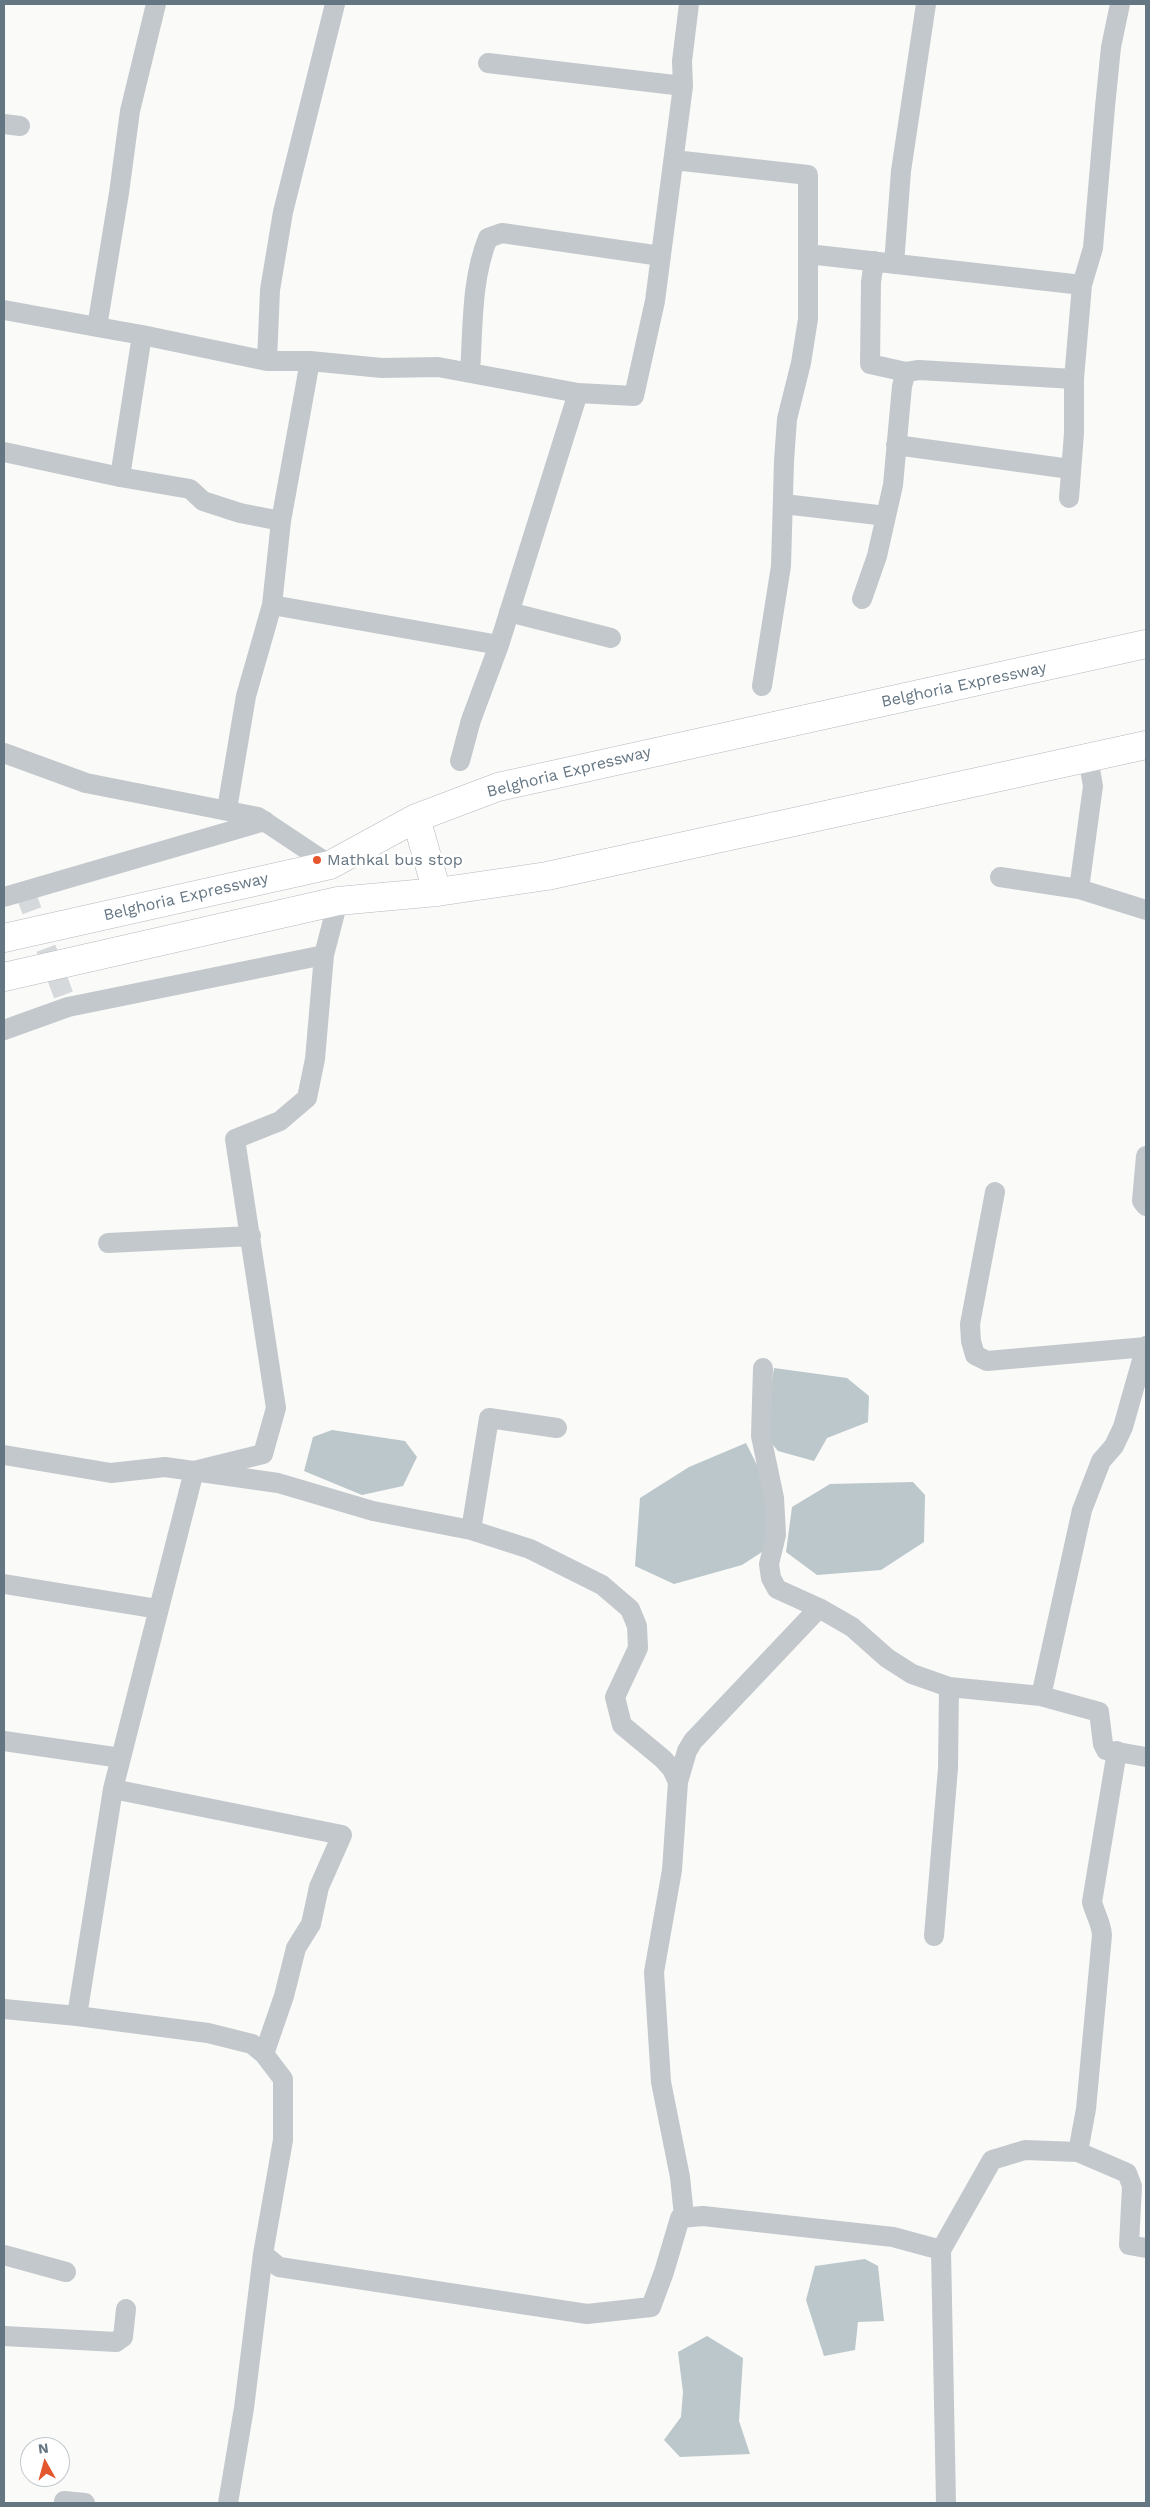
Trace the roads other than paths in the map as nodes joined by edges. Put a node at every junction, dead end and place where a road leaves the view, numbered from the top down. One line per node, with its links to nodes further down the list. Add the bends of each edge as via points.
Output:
1 (156, 4): 14 (street, via 130,111)
2 (335, 4): 16 (street, via 283,212 270,290)
3 (689, 4): 7 (street, via 682,61)
4 (926, 4): 11 (street)
5 (1120, 4): 12 (street, via 1111,47 1093,248)
6 (488, 63): 7 (street)
7 (683, 86): 8 (street)
8 (674, 160): 9 (street, via 808,175); 10 (street)
9 (808, 254): 11 (street); 27 (street, via 808,319 787,419)
10 (661, 256): 19 (street, via 502,233 488,238 482,252 474,309); 21 (street, via 655,301 634,396)
11 (884, 262): 12 (street); 18 (street, via 871,282 870,364)
12 (1082, 285): 20 (street)
13 (4, 310): 14 (street)
14 (96, 327): 15 (street)
15 (142, 335): 16 (street); 25 (street)
16 (267, 361): 17 (street)
17 (310, 361): 19 (street, via 382,368 438,367); 29 (street)
18 (906, 372): 20 (street, via 919,370); 22 (street)
19 (470, 373): 21 (street)
20 (1074, 379): 24 (street)
21 (578, 393): 32 (street)
22 (896, 445): 24 (street); 28 (street, via 893,485)
23 (4, 452): 25 (street)
24 (1070, 469): 26 (street)
25 (120, 477): 29 (street, via 190,489 203,501)
26 (1069, 498)
27 (784, 504): 28 (street); 36 (street, via 781,566)
28 (886, 516): 30 (street)
29 (281, 521): 31 (street)
30 (862, 599)
31 (272, 605): 35 (street); 41 (street, via 246,696)
32 (509, 612): 33 (street); 35 (street)
33 (611, 638)
34 (1146, 644): 42 (highway, Belghoria Expressway, via 498,787)
35 (499, 645): 40 (street, via 471,720)
36 (762, 686)
37 (1146, 745): 39 (highway)
38 (4, 753): 41 (street, via 86,783)
39 (1088, 758): 46 (street, via 1093,786); 47 (highway, via 547,876)
40 (460, 762)
41 (227, 809): 43 (street)
42 (416, 818): 44 (highway, Belghoria Expressway); 47 (highway)
43 (265, 821): 44 (street); 48 (street)
44 (330, 865): 51 (highway, Belghoria Expressway)
45 (1000, 877): 46 (street)
46 (1079, 889): 50 (street)
47 (437, 892): 49 (highway)
48 (4, 897)
49 (338, 901): 52 (street); 53 (highway)
50 (1146, 910)
51 (4, 938)
52 (324, 955): 54 (street, via 68,1007); 58 (street, via 315,1059 307,1098 280,1121 235,1139)
53 (4, 977)
54 (4, 1030)
55 (1146, 1156): 57 (street, via 1142,1201)
56 (994, 1192): 60 (street, via 970,1324 975,1355 986,1361)
57 (1146, 1206)
58 (251, 1236): 59 (street); 64 (street, via 276,1408 263,1454)
59 (108, 1243)
60 (1146, 1347): 70 (street, via 1123,1427 1114,1446 1101,1461 1082,1510)
61 (762, 1368): 67 (street, via 761,1436 776,1516 776,1535 768,1564 771,1578 777,1589)
62 (557, 1428): 65 (street, via 489,1418)
63 (4, 1455): 64 (street, via 111,1474 165,1467)
64 (194, 1471): 65 (street, via 278,1483 373,1512); 68 (street)
65 (471, 1530): 75 (street, via 530,1550 594,1581 630,1608 637,1626 638,1648 616,1697 622,1725 663,1759)
66 (4, 1584): 68 (street)
67 (819, 1608): 69 (street, via 852,1627 887,1658 912,1674); 75 (street, via 693,1741)
68 (158, 1609): 74 (street)
69 (949, 1687): 70 (street); 77 (street, via 948,1768)
70 (1041, 1696): 72 (street, via 1099,1712 1103,1744 1106,1750)
71 (4, 1741): 74 (street)
72 (1117, 1751): 73 (street); 81 (street, via 1092,1902 1101,1921 1102,1935 1086,2109)
73 (1146, 1757)
74 (120, 1758): 76 (street)
75 (678, 1782): 82 (street, via 672,1870 654,1972 661,2082 680,2176)
76 (113, 1789): 79 (street); 80 (street, via 342,1834 320,1887 311,1924 296,1948)
77 (934, 1936)
78 (4, 2009): 79 (street)
79 (77, 2016): 80 (street, via 208,2033 252,2044)
80 (264, 2054): 85 (street, via 283,2079 283,2140)
81 (1078, 2152): 83 (street, via 1127,2173 1132,2186 1129,2245); 84 (street, via 1025,2150 992,2160)
82 (684, 2216): 84 (street, via 893,2237); 85 (street, via 680,2218 651,2307 587,2314 279,2267)
83 (1146, 2248)
84 (941, 2250): 93 (street)
85 (263, 2254): 92 (street, via 244,2408)
86 (4, 2255): 87 (street)
87 (66, 2272)
88 (126, 2309): 89 (street, via 123,2337 116,2342)
89 (4, 2336)
90 (64, 2501): 91 (street)
91 (85, 2503)
92 (228, 2503)
93 (946, 2503)

